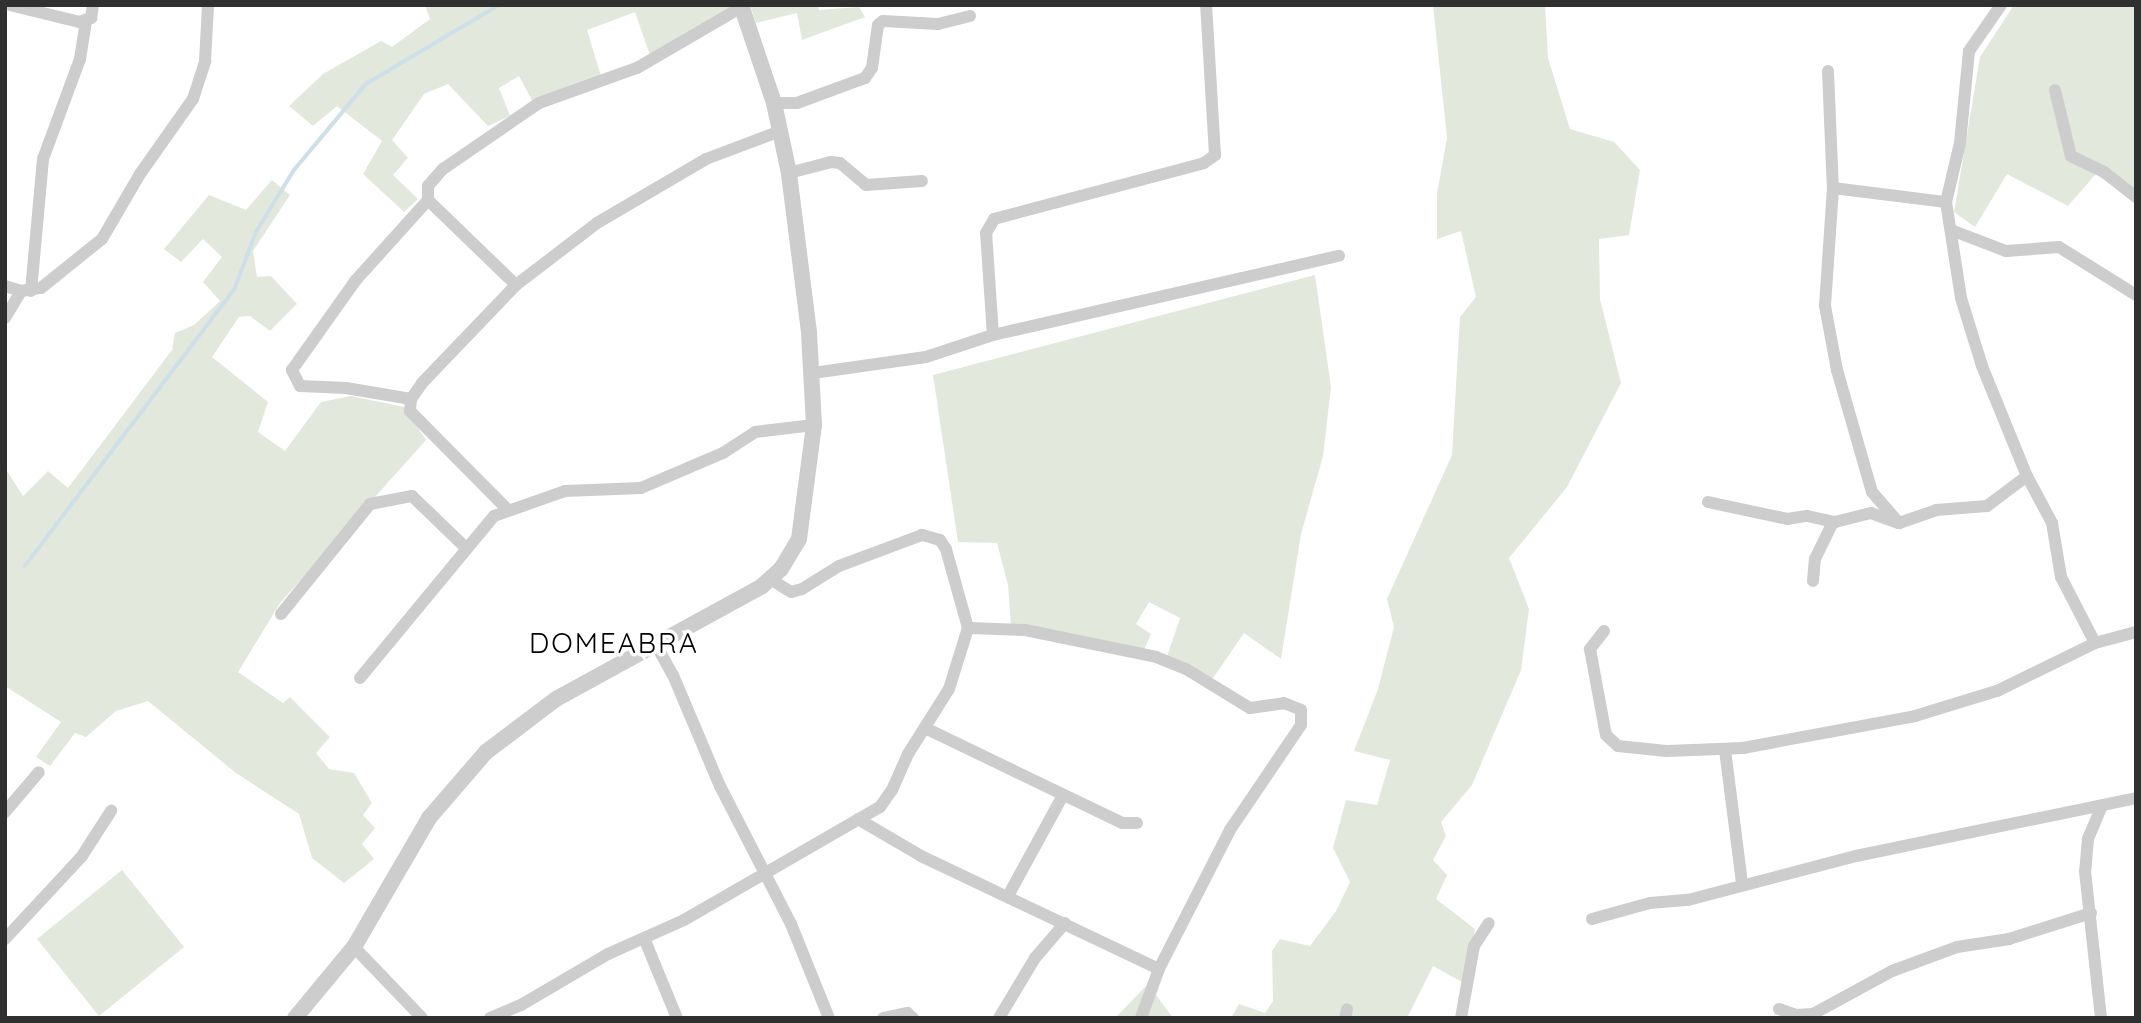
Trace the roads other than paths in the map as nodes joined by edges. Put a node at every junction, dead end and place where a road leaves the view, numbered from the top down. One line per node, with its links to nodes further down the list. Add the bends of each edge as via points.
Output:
1 (9, 5): 8 (street)
2 (93, 5): 8 (street)
3 (208, 5): 23 (street, via 205,61 187,108 96,246)
4 (1206, 5): 26 (street, via 1215,155 1204,163 994,219 986,233)
5 (2001, 5): 18 (street, via 1969,51 1960,143)
6 (741, 6): 11 (street); 17 (street, via 637,68 521,114 443,169 428,186)
7 (970, 16): 11 (street, via 938,24 883,21 878,25 872,68 865,78 797,103)
8 (86, 22): 23 (street, via 80,59 43,159)
9 (1828, 71): 15 (street)
10 (2054, 90): 16 (street, via 2071,156 2104,172)
11 (774, 103): 12 (street)
12 (780, 131): 13 (street); 21 (street, via 706,159 655,188 597,223)
13 (789, 173): 14 (street, via 831,162 840,163 866,185); 27 (street)
14 (922, 181)
15 (1833, 188): 18 (street); 34 (street, via 1825,306 1837,370 1871,492)
16 (2136, 197)
17 (429, 200): 21 (street); 28 (street, via 356,280 292,370 300,386 313,390 346,388)
18 (1945, 202): 19 (street)
19 (1951, 230): 24 (street, via 2006,251 2059,247); 30 (street, via 1971,332)
20 (1339, 256): 26 (street)
21 (516, 285): 28 (street, via 435,366)
22 (5, 286): 23 (street)
23 (26, 291): 25 (street)
24 (2136, 295)
25 (5, 318)
26 (993, 335): 27 (street, via 926,357)
27 (813, 373): 29 (street)
28 (411, 399): 32 (street, via 410,411 416,419)
29 (814, 425): 32 (street, via 755,432 723,453 641,488 565,491); 36 (street, via 799,540)
30 (2026, 476): 34 (street, via 1987,506 1936,510); 43 (street, via 2052,523 2061,577)
31 (1707, 502): 33 (street, via 1774,517 1807,516)
32 (507, 509): 35 (street, via 484,524)
33 (1833, 522): 34 (street, via 1871,513); 37 (street, via 1815,559)
34 (1899, 523)
35 (465, 547): 38 (street, via 412,496 370,504); 44 (street)
36 (772, 580): 39 (street, via 791,592 839,566 933,535 950,558); 42 (street)
37 (1813, 580)
38 (281, 614)
39 (968, 628): 45 (street, via 949,689); 65 (street, via 1025,630 1156,657 1186,669 1250,708 1284,703 1301,710 1301,725 1230,830)
40 (1604, 631): 46 (street, via 1590,649 1606,735 1618,746)
41 (2136, 632): 43 (street)
42 (654, 643): 55 (street); 64 (street, via 530,716 463,775 429,818)
43 (2095, 643): 46 (street, via 1997,691 1950,707)
44 (360, 678)
45 (925, 728): 48 (street); 53 (street, via 880,807)
46 (1725, 750): 56 (street)
47 (39, 772): 52 (street)
48 (1063, 795): 54 (street, via 1122,823); 57 (street)
49 (2136, 798): 50 (street)
50 (2101, 808): 56 (street); 58 (street, via 2088,839 2085,871)
51 (111, 811): 63 (street, via 82,856)
52 (5, 813)
53 (858, 819): 55 (street); 57 (street, via 921,856)
54 (1137, 823)
55 (765, 874): 62 (street); 71 (street)
56 (1742, 883): 59 (street, via 1688,900 1650,903)
57 (1008, 896): 60 (street)
58 (2091, 913): 66 (street, via 2009,939 1957,947 1892,971 1825,1010 1796,1015); 77 (street)
59 (1592, 919)
60 (1065, 923): 65 (street); 74 (street, via 1035,958)
61 (1489, 923): 76 (street, via 1474,946)
62 (644, 938): 69 (street); 70 (street)
63 (5, 939)
64 (354, 947): 67 (street); 68 (street)
65 (1159, 969): 75 (street)
66 (1779, 1009)
67 (295, 1018)
68 (422, 1018)
69 (490, 1018)
70 (677, 1018)
71 (829, 1018)
72 (883, 1018): 73 (street, via 907,1013)
73 (913, 1018)
74 (999, 1018)
75 (1140, 1018)
76 (1461, 1018)
77 (2101, 1018)

